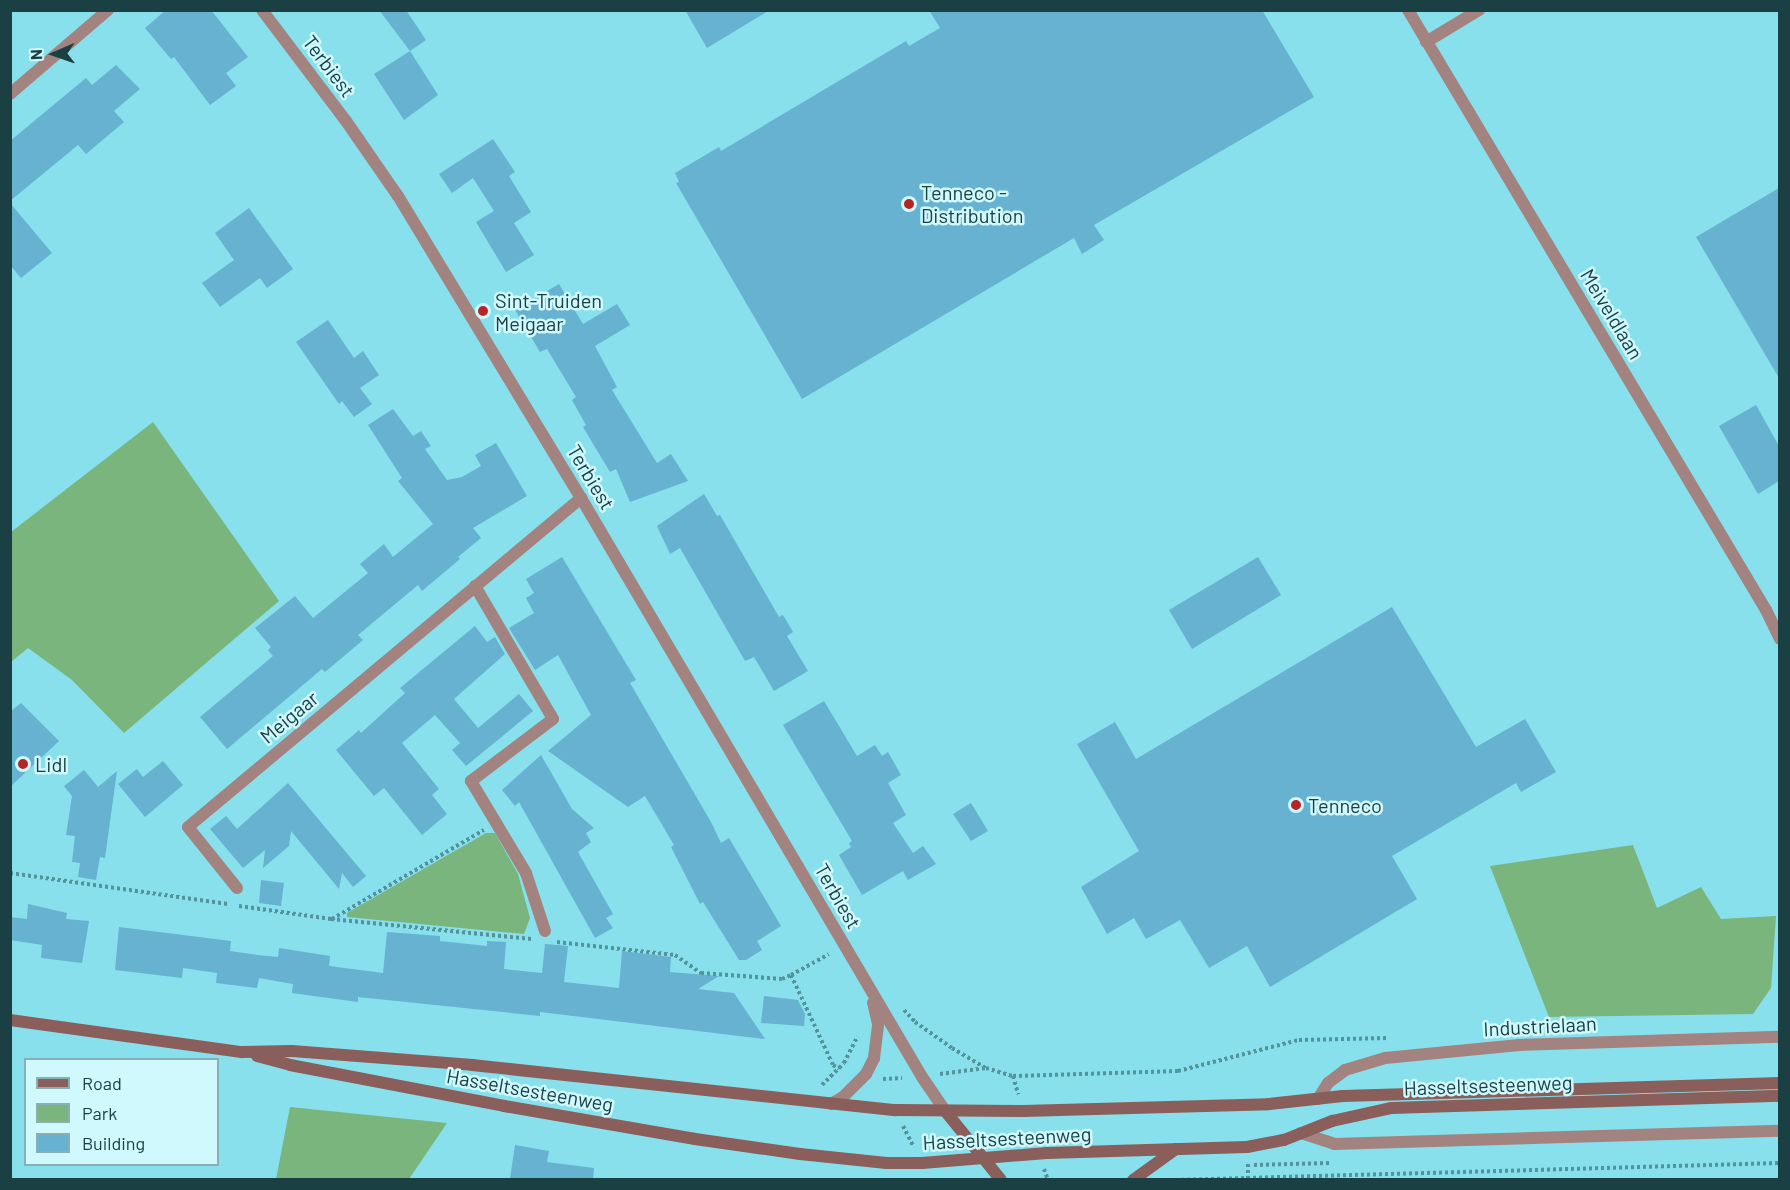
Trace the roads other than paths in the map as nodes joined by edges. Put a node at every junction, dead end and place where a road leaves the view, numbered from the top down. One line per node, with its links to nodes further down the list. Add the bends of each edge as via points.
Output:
1 (108, 10): 6 (street)
2 (262, 10): 7 (street, Terbiest, via 398,195)
3 (1408, 10): 5 (street, Meiveldlaan)
4 (1479, 10): 5 (street)
5 (1426, 42): 9 (street, Meiveldlaan, via 1760,600)
6 (10, 94)
7 (581, 498): 8 (street, Meigaar); 12 (street, Terbiest)
8 (475, 586): 10 (street, Meigaar, via 188,827); 11 (street, via 553,719 471,781 526,873)
9 (1779, 639)
10 (237, 888)
11 (545, 935)
12 (864, 980): 19 (street, Terbiest, via 878,1024 874,1058 866,1074); 20 (street, Terbiest)
13 (10, 1020): 15 (main road, Hasseltsesteenweg)
14 (1779, 1036): 18 (street, Industrielaan, via 1519,1046 1385,1058 1345,1070 1328,1083)
15 (242, 1052): 19 (main road, Hasseltsesteenweg, via 292,1051 472,1065); 24 (main road, Hasseltsesteenweg, via 290,1065 504,1106 777,1151 887,1163)
16 (1779, 1083): 18 (main road, Hasseltsesteenweg)
17 (1779, 1096): 22 (main road, Hasseltsesteenweg, via 1391,1108 1332,1121)
18 (1318, 1099): 20 (main road, Hasseltsesteenweg, via 1269,1104)
19 (831, 1104): 20 (main road, Hasseltsesteenweg)
20 (945, 1112): 24 (main road)
21 (1779, 1131): 22 (street, via 1334,1144)
22 (1301, 1133): 23 (main road, Hasseltsesteenweg, via 1247,1147)
23 (1176, 1149): 24 (main road, Hasseltsesteenweg); 26 (main road)
24 (983, 1159): 25 (main road)
25 (1001, 1179)
26 (1133, 1179)

